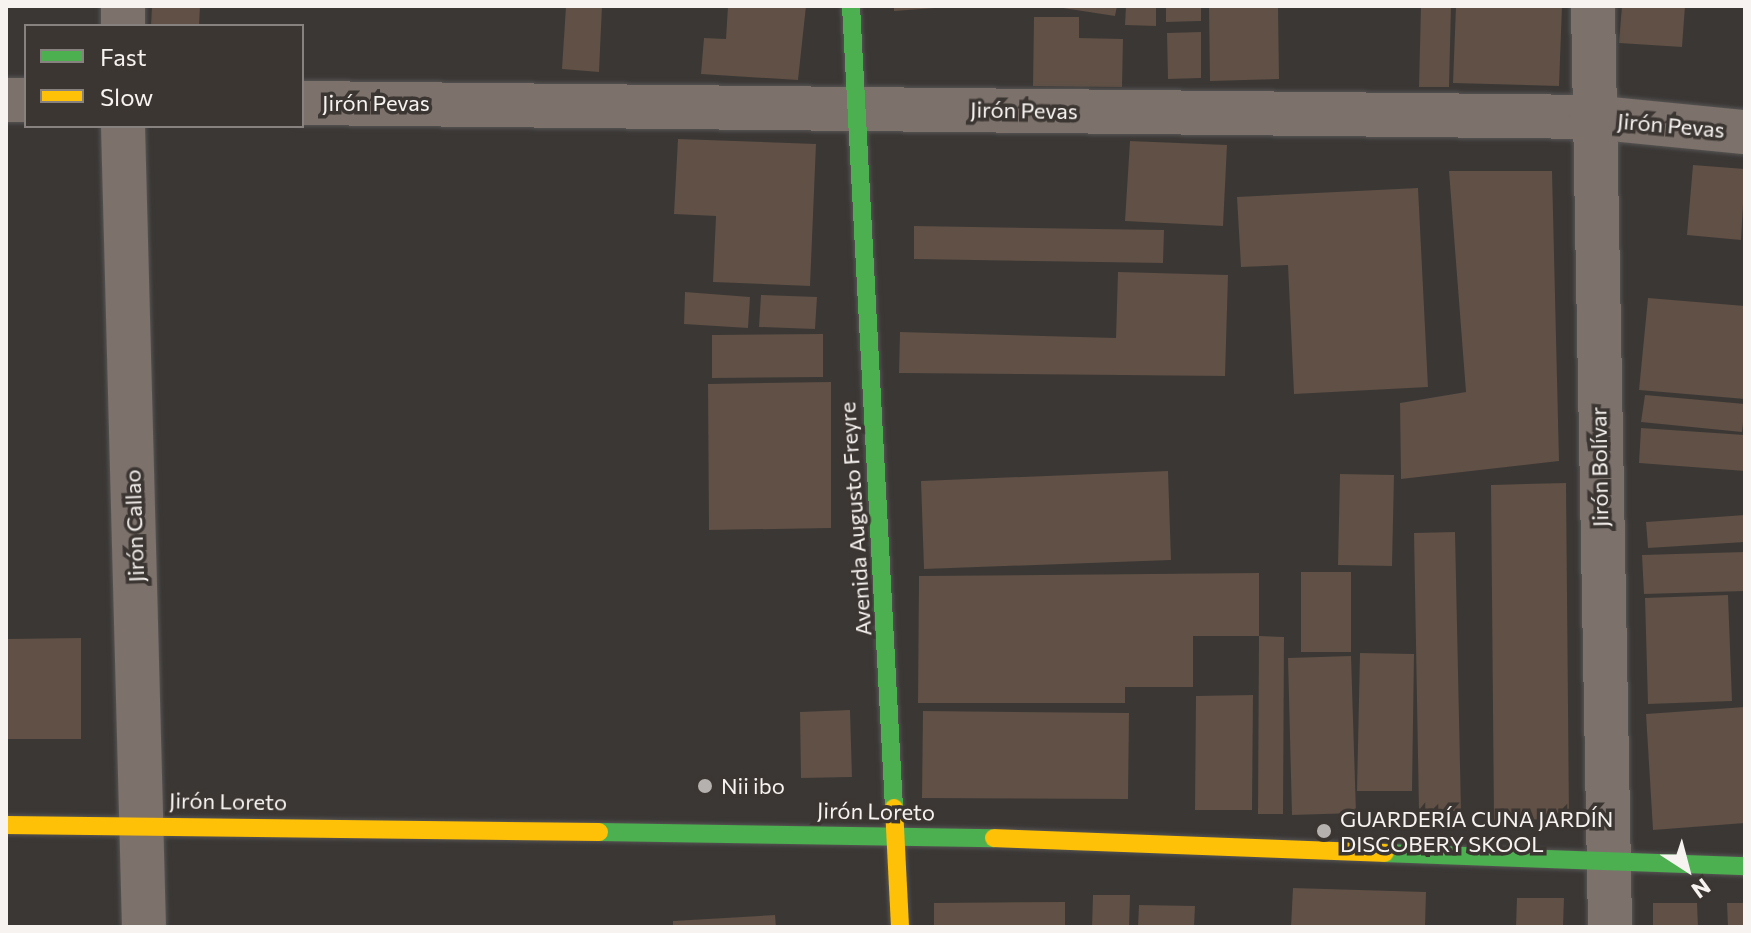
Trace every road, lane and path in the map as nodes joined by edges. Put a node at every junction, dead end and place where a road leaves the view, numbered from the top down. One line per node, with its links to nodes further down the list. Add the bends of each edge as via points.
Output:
1 (851, 6): 4 (street, Avenida Augusto Freyre)
2 (1593, 6): 5 (street, Jirón Bolívar)
3 (304, 103): 4 (street, Jirón Pevas)
4 (851, 107): 5 (street, Jirón Pevas); 10 (street, Avenida Augusto Freyre)
5 (1591, 117): 7 (street, Jirón Pevas); 11 (street, Jirón Bolívar)
6 (123, 128): 8 (street, Jirón Callao)
7 (1745, 132)
8 (143, 824): 9 (street, Jirón Loreto); 10 (street, Jirón Loreto); 13 (street, Jirón Callao)
9 (6, 825)
10 (900, 835): 11 (street, Jirón Loreto); 14 (street, Avenida Augusto Freyre)
11 (1609, 860): 12 (street, Jirón Loreto); 15 (street, Jirón Bolívar)
12 (1745, 866)
13 (144, 927)
14 (900, 927)
15 (1610, 927)

